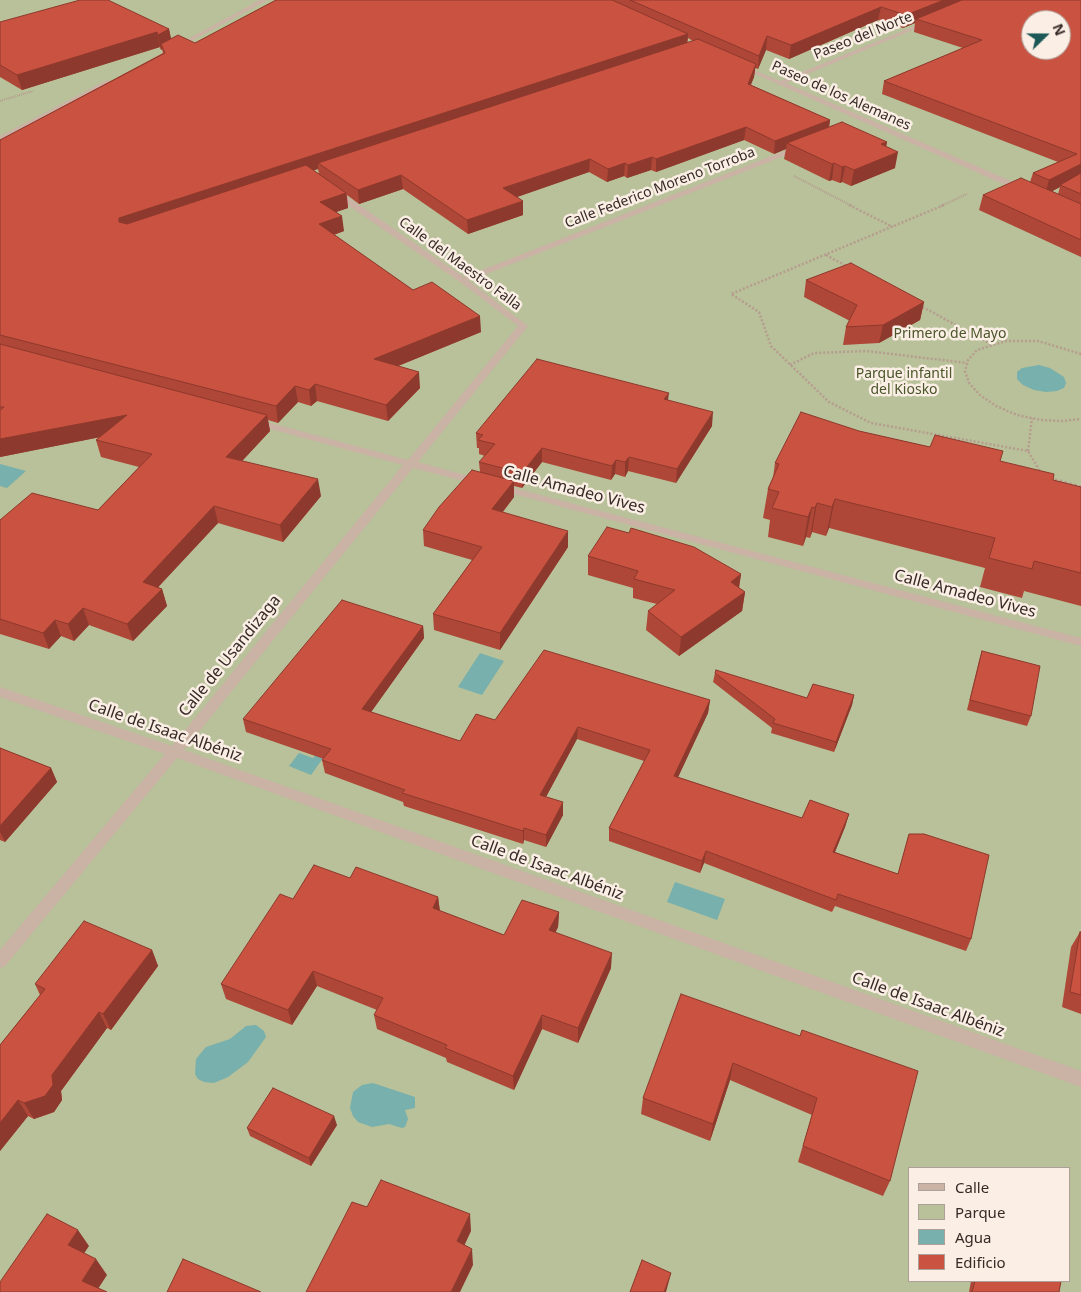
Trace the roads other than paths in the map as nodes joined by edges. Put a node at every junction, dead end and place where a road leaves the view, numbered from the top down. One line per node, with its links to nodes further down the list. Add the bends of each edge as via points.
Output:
1 (265, 0): 3 (street)
2 (937, 19): 6 (street, Paseo del Norte)
3 (167, 52)
4 (734, 63): 6 (street, Paseo de los Alemanes)
5 (114, 80): 9 (street)
6 (781, 83): 7 (street, Paseo de los Alemanes)
7 (867, 122): 8 (street); 12 (street, Paseo de los Alemanes)
8 (856, 126)
9 (0, 139)
10 (808, 145): 13 (street, Calle Federico Moreno Torroba)
11 (326, 186): 13 (street, Calle del Maestro Falla)
12 (1029, 193)
13 (463, 280): 15 (street, Calle del Maestro Falla, via 523,326)
14 (238, 418): 15 (street, Calle Amadeo Vives)
15 (410, 463): 16 (street, Calle Amadeo Vives); 18 (street, Calle de Usandizaga)
16 (1081, 642)
17 (0, 692): 18 (street, Calle de Isaac Albéniz)
18 (174, 752): 19 (street, Calle de Usandizaga); 20 (street, Calle de Isaac Albéniz)
19 (0, 961)
20 (1081, 1079)

